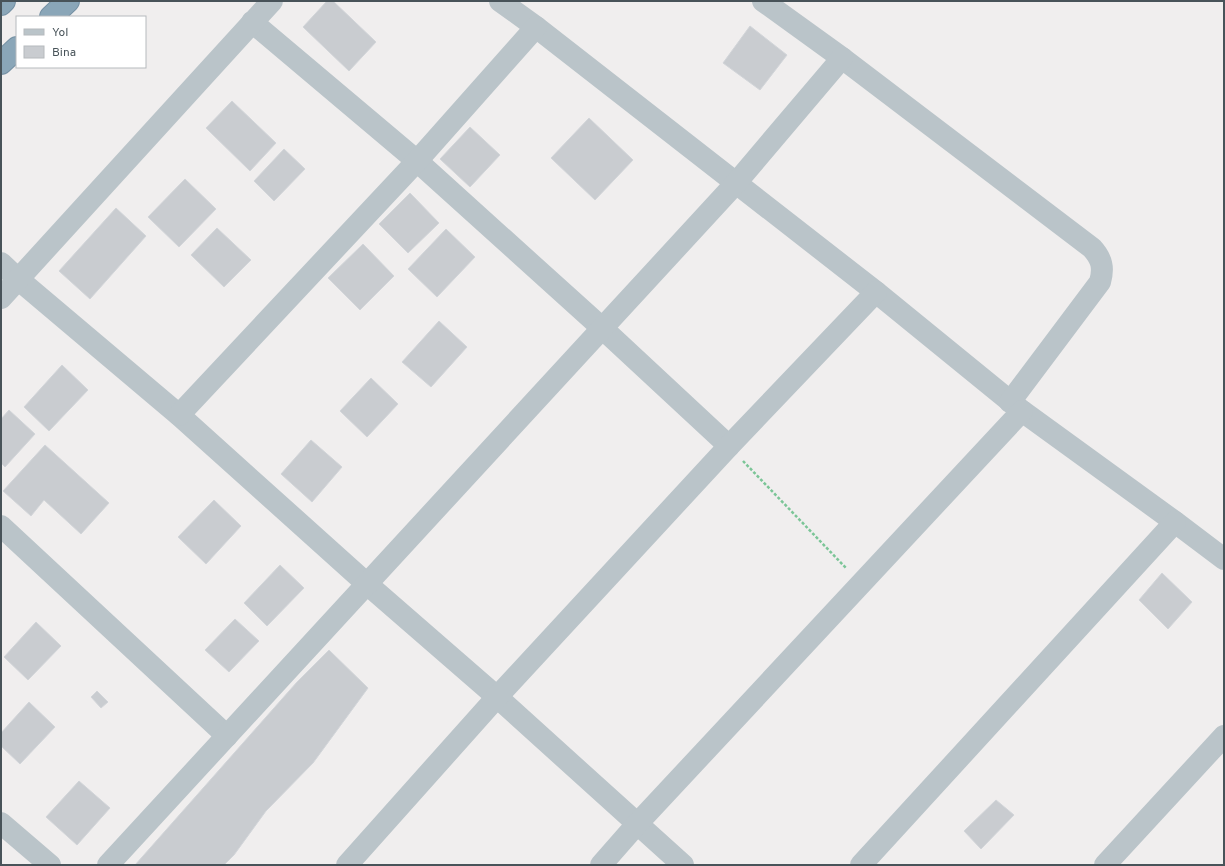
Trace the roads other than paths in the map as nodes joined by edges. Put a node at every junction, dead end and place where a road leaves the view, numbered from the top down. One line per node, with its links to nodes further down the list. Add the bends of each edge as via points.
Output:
1 (4, 1): 6 (highway)
2 (68, 1): 7 (highway)
3 (272, 1): 8 (street)
4 (500, 1): 9 (street)
5 (763, 1): 11 (street)
6 (1, 4)
7 (52, 16)
8 (252, 22): 13 (street); 16 (street)
9 (536, 27): 13 (street); 14 (street)
10 (16, 49): 12 (highway)
11 (842, 58): 14 (street); 20 (street, via 1092,248 1100,259 1100,282)
12 (1, 63)
13 (417, 161): 19 (street); 21 (street)
14 (736, 183): 17 (street); 19 (street)
15 (1, 263): 16 (street)
16 (18, 279): 18 (street); 21 (street)
17 (876, 292): 20 (street); 22 (street)
18 (1, 298)
19 (602, 328): 22 (street); 26 (street)
20 (1016, 407): 23 (street); 31 (street, via 862,584)
21 (179, 415): 26 (street)
22 (729, 446): 27 (street)
23 (1175, 522): 25 (street); 37 (street)
24 (1, 526): 28 (street)
25 (1224, 559)
26 (367, 584): 27 (street); 28 (street)
27 (497, 697): 31 (street); 34 (street)
28 (227, 736): 33 (street)
29 (1224, 736): 38 (street)
30 (1, 823): 32 (street)
31 (637, 824): 35 (street); 36 (street)
32 (50, 865)
33 (108, 865)
34 (347, 865)
35 (601, 865)
36 (682, 865)
37 (861, 865)
38 (1105, 865)

